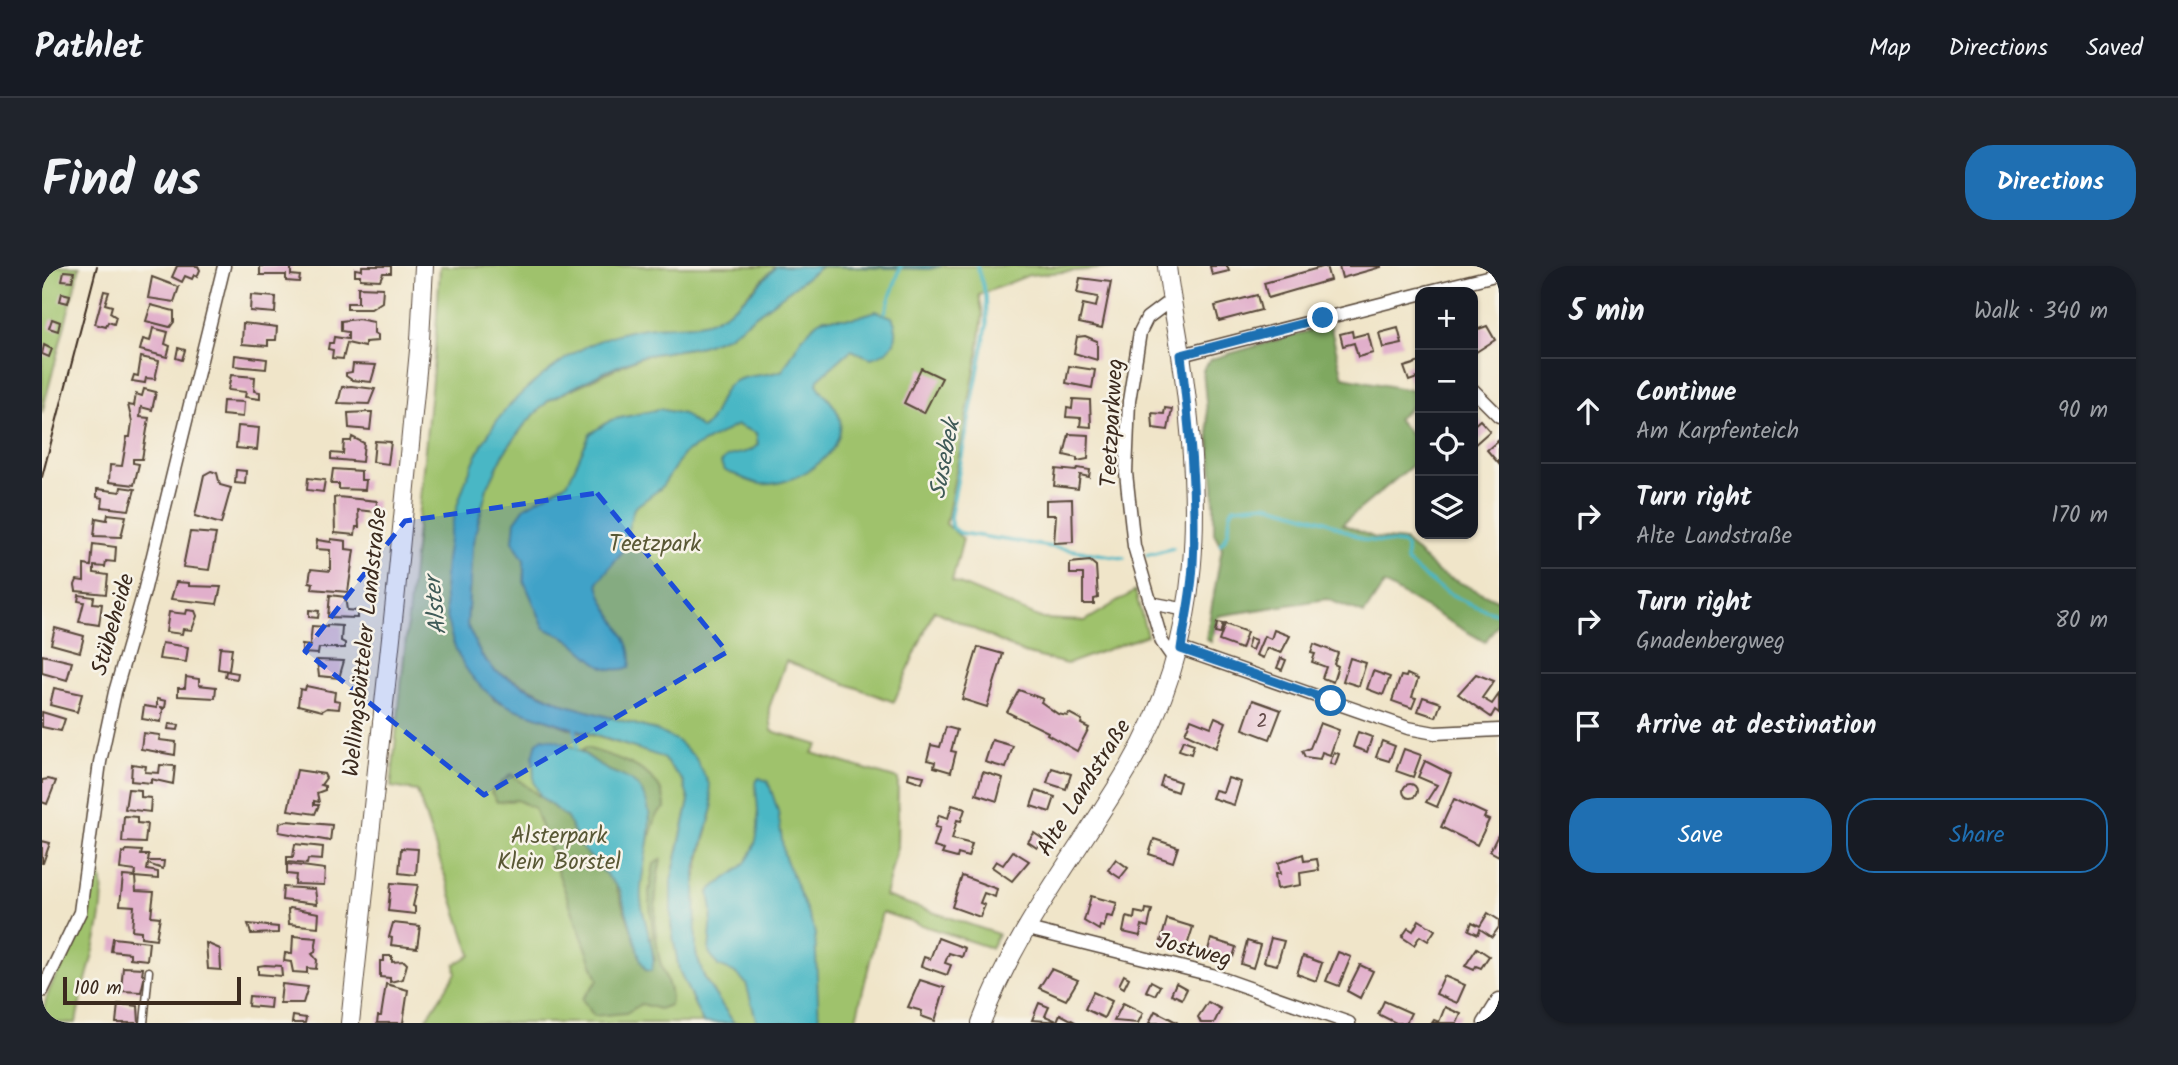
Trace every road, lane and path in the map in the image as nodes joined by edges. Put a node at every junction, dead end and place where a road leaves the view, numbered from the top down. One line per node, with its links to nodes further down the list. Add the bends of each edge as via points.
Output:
1 (224, 266): 17 (street, Stübeheide, via 115,692 100,762 80,912)
2 (424, 266): 20 (main road, Wellingsbütteler Landstraße, via 396,591)
3 (1167, 266): 7 (main road, Alte Landstraße)
4 (1499, 274): 5 (street)
5 (1446, 287)
6 (1415, 295): 8 (street)
7 (1171, 300): 8 (main road, Alte Landstraße); 11 (street, Teetzparkweg, via 1142,325 1129,401 1129,510)
8 (1181, 355): 12 (main road, Alte Landstraße, via 1194,533)
9 (1478, 395): 10 (street)
10 (1499, 416)
11 (1150, 603): 12 (street); 13 (street, Teetzparkweg, via 1162,642)
12 (1187, 610): 13 (main road, Alte Landstraße)
13 (1179, 656): 14 (street, via 1408,729 1435,733); 15 (main road, Alte Landstraße, via 1129,768)
14 (1499, 730)
15 (1024, 928): 21 (main road, Alte Landstraße); 22 (street, Jostweg, via 1212,975)
16 (149, 971): 19 (lane)
17 (42, 991)
18 (1499, 999): 23 (street)
19 (144, 1023)
20 (350, 1023)
21 (981, 1023)
22 (1349, 1023)
23 (1483, 1023)

